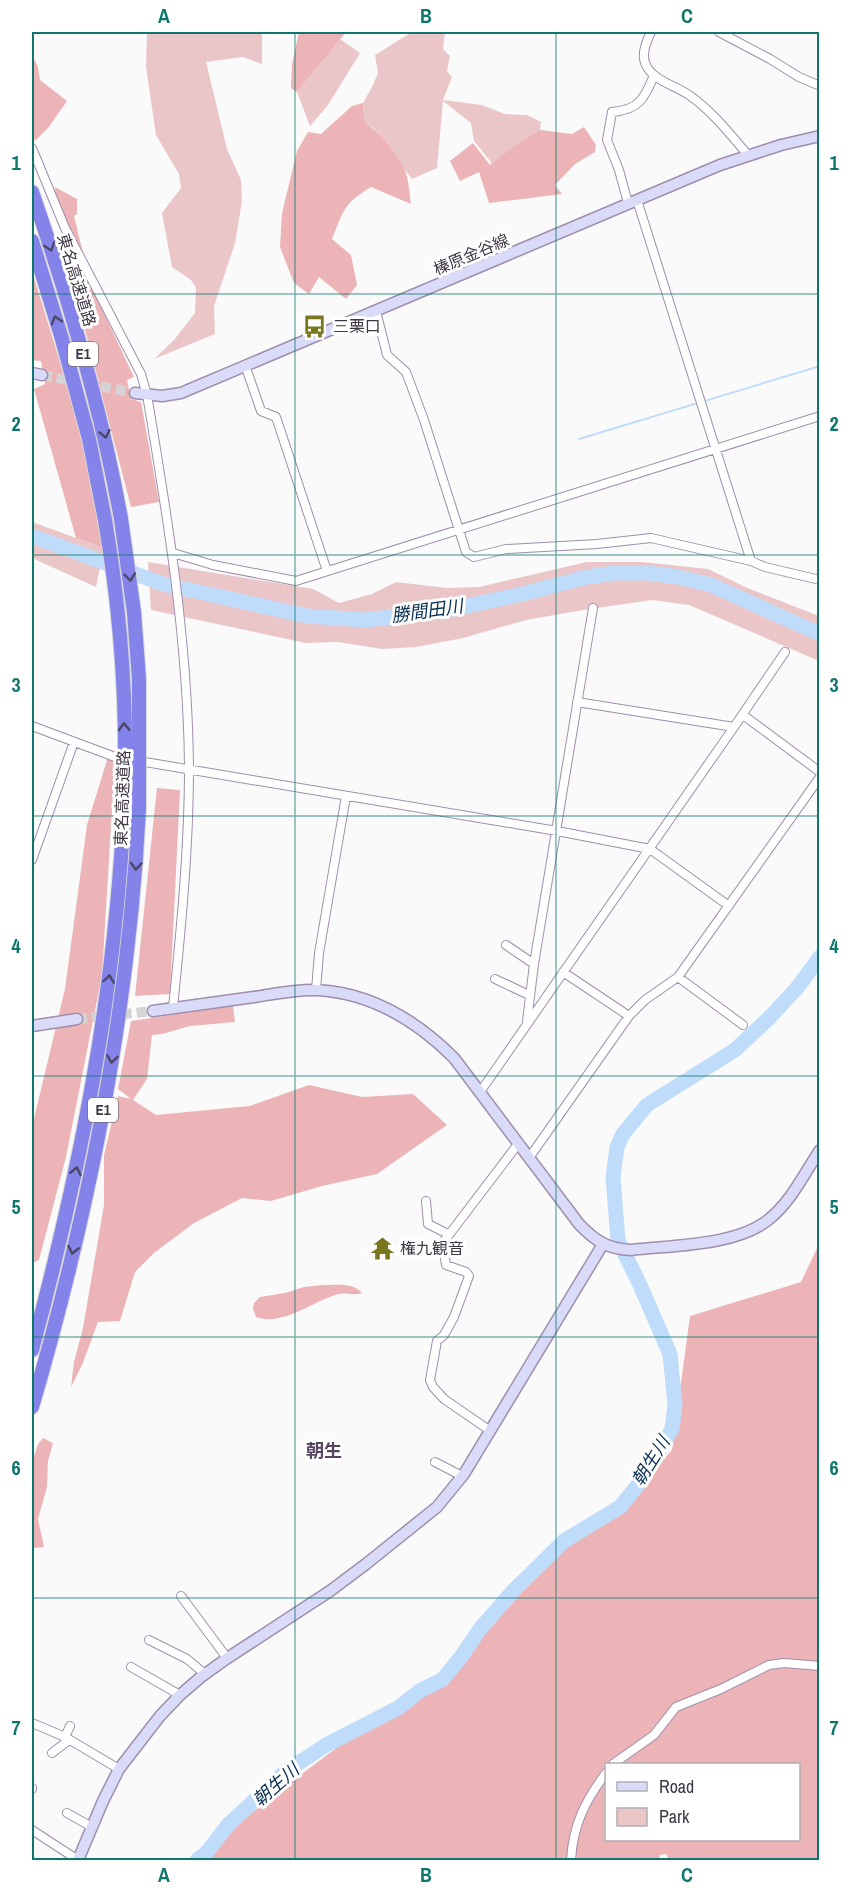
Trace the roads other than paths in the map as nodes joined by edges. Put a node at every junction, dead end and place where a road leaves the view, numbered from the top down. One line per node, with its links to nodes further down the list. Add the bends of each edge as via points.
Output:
1 (651, 32): 3 (street, via 644,52 646,66)
2 (718, 32): 4 (street)
3 (654, 75): 7 (street, via 690,96 717,119); 9 (street, via 639,104 612,112 607,140)
4 (819, 86)
5 (819, 136): 7 (street, 榛原金谷線)
6 (32, 148): 13 (street, via 65,228 141,374)
7 (748, 155): 9 (street, 榛原金谷線)
8 (32, 192): 58 (highway, 東名高速道路 / E1, one-way to 58, bridge, via 91,381 113,472 134,612 139,679 136,867 123,987 108,1084 73,1253)
9 (632, 201): 11 (street, 榛原金谷線); 15 (street)
10 (32, 241): 57 (highway, 東名高速道路 / E1, one-way to 10, bridge, via 75,1175 94,1075 112,960 126,765 120,634 105,520 89,439)
11 (376, 310): 12 (street, 榛原金谷線); 16 (street, via 387,355 406,372 424,420)
12 (245, 365): 13 (street, 榛原金谷線, via 181,393); 19 (street, via 261,411 276,417)
13 (141, 394): 17 (street)
14 (819, 416): 15 (street)
15 (717, 447): 16 (street); 18 (street)
16 (458, 530): 18 (street, via 466,552 474,557 506,549 651,538); 19 (street)
17 (173, 554): 19 (street, via 296,581); 28 (street, via 185,669)
18 (751, 561): 20 (street)
19 (327, 571)
20 (819, 580)
21 (593, 608): 23 (street)
22 (785, 652): 24 (street)
23 (578, 702): 26 (street); 32 (street)
24 (743, 715): 26 (street); 29 (street)
25 (32, 726): 27 (street)
26 (734, 727): 33 (street)
27 (74, 742): 28 (street, via 115,757); 34 (street)
28 (189, 768): 31 (street); 43 (street)
29 (819, 772)
30 (819, 777): 35 (street)
31 (346, 796): 32 (street); 41 (street)
32 (557, 831): 33 (street); 37 (street)
33 (650, 849): 35 (street); 38 (street)
34 (32, 860)
35 (729, 906): 39 (street)
36 (506, 945): 37 (street)
37 (534, 964): 42 (street)
38 (563, 972): 45 (street); 47 (street)
39 (678, 977): 45 (street); 48 (street)
40 (495, 979): 42 (street)
41 (316, 990): 43 (street); 50 (street, via 365,1000 415,1024 454,1058)
42 (529, 995): 47 (street)
43 (173, 1008): 44 (street)
44 (153, 1011)
45 (629, 1016): 53 (street)
46 (77, 1019): 49 (street)
47 (527, 1022): 50 (street)
48 (743, 1025)
49 (32, 1026)
50 (480, 1092): 51 (street)
51 (518, 1144): 53 (street); 55 (street)
52 (819, 1150): 56 (street, via 782,1206 749,1232 728,1239 631,1250)
53 (529, 1158): 56 (street, via 579,1224)
54 (426, 1201): 55 (street, via 428,1224)
55 (448, 1234): 59 (street, via 443,1245 446,1265 469,1276 454,1317 437,1341 430,1380 444,1399)
56 (603, 1244): 59 (street)
57 (32, 1350)
58 (32, 1407)
59 (489, 1431): 61 (street)
60 (435, 1462): 61 (street)
61 (462, 1476): 64 (street, via 438,1507 366,1564)
62 (181, 1596): 64 (street)
63 (149, 1640): 67 (street, via 187,1659)
64 (227, 1658): 67 (street)
65 (819, 1666): 73 (street, via 769,1665 676,1707 654,1735)
66 (131, 1667): 68 (street)
67 (205, 1674): 68 (street)
68 (180, 1695): 74 (street)
69 (32, 1723): 71 (street)
70 (70, 1726): 71 (street)
71 (67, 1738): 72 (street); 74 (street)
72 (52, 1753)
73 (613, 1763)
74 (119, 1769): 77 (street)
75 (605, 1774): 80 (street, via 577,1822)
76 (67, 1813): 77 (street)
77 (92, 1827): 79 (street)
78 (32, 1830): 79 (street)
79 (78, 1860)
80 (571, 1860)

